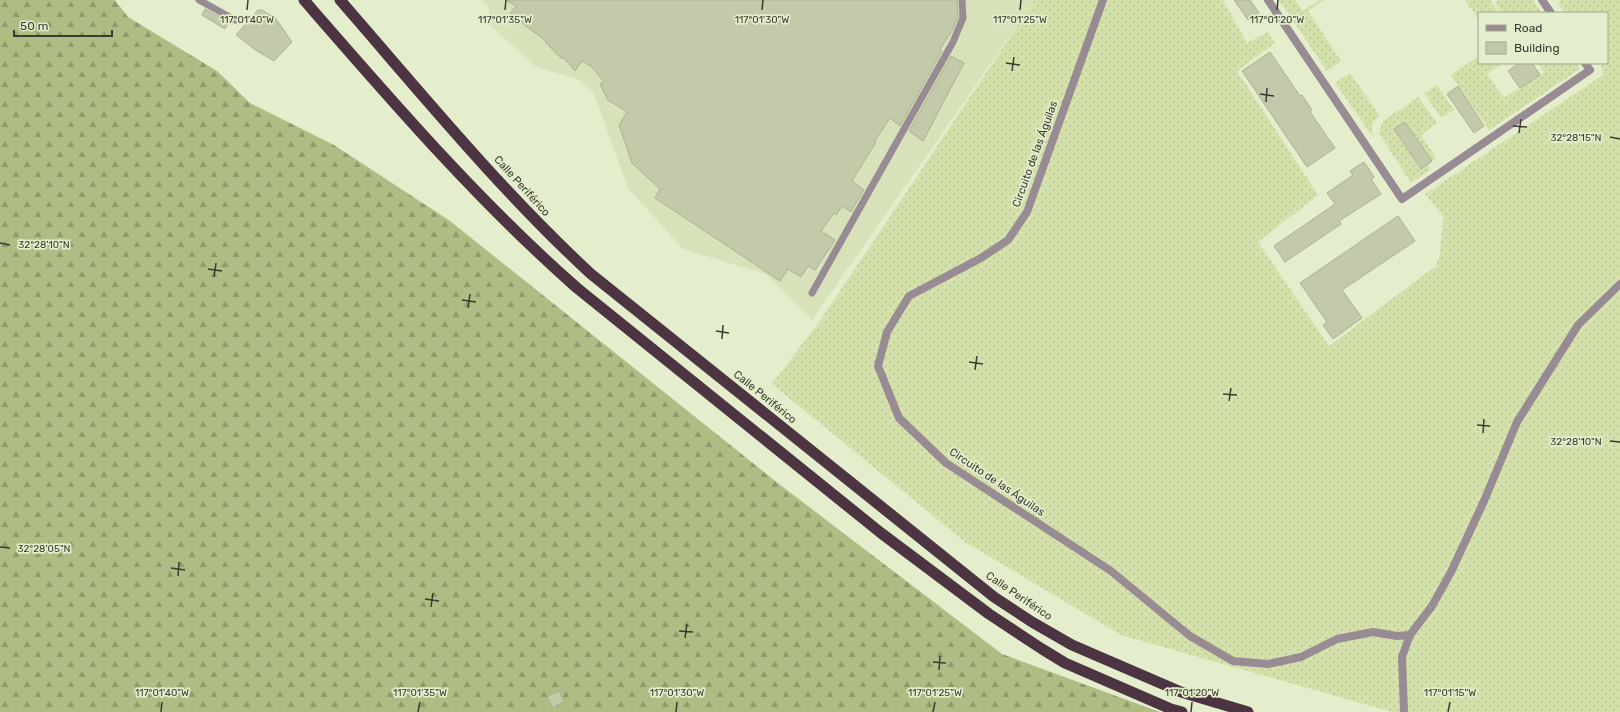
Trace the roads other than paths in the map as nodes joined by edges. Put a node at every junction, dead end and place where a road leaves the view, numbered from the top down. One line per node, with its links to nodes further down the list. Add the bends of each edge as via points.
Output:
1 (199, 0): 9 (lane)
2 (304, 0): 14 (highway, via 434,148 537,253 577,288 881,533 989,614 1065,663)
3 (340, 0): 15 (highway, Calle Periférico, via 552,239 591,274 994,597 1072,645 1181,692)
4 (962, 0): 12 (lane, via 963,18 953,42)
5 (1103, 0): 13 (street, Circuito de las Águilas, via 1026,212 1008,240 981,258 909,296 887,332 878,366 899,418 946,463 1111,571 1190,636 1233,661 1268,664 1300,657 1337,639 1373,632 1397,636)
6 (1268, 0): 10 (street, via 1402,199 1590,70)
7 (1542, 0): 8 (street)
8 (1550, 12)
9 (235, 20)
10 (1586, 64)
11 (1620, 284): 13 (street, via 1578,325 1517,422 1484,502 1451,572 1432,606)
12 (812, 294)
13 (1410, 634): 16 (street, via 1402,657)
14 (1182, 712)
15 (1248, 712)
16 (1404, 712)

